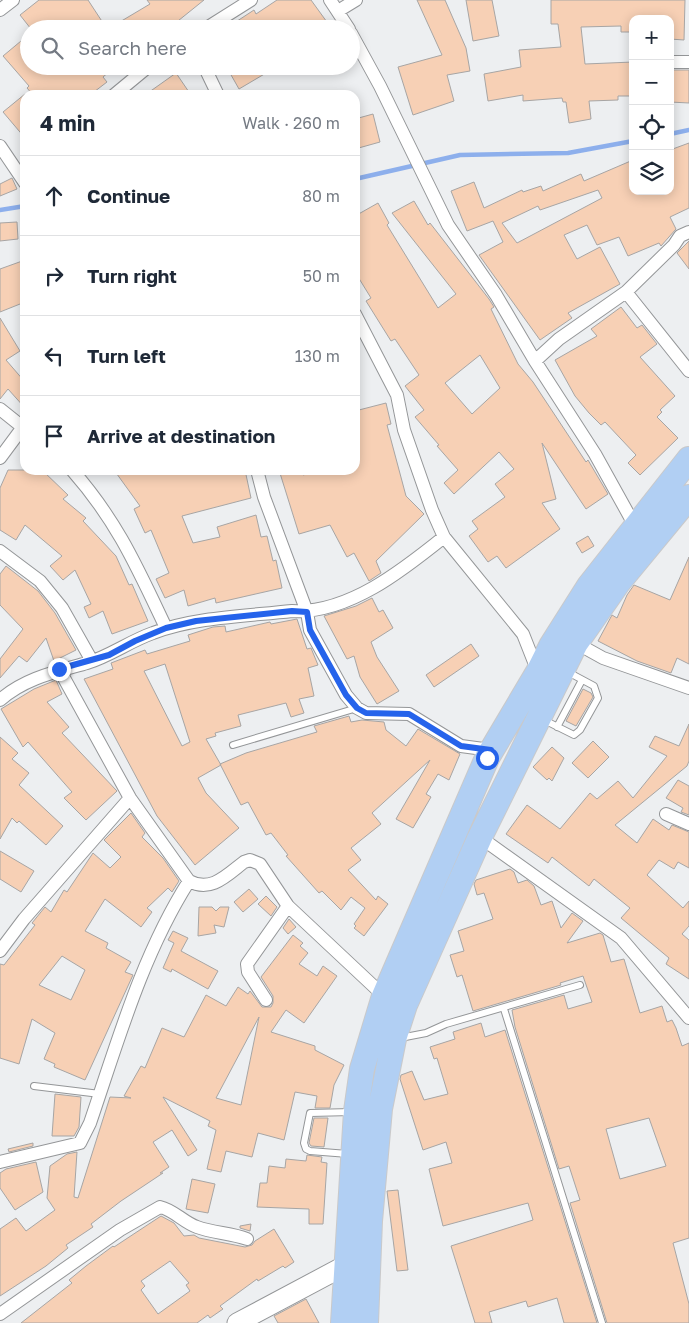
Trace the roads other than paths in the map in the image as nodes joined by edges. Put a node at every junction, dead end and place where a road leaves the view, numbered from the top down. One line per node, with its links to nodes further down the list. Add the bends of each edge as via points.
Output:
1 (12, 0): 5 (street)
2 (251, 0): 7 (street)
3 (330, 0): 6 (street)
4 (356, 0): 6 (street)
5 (0, 10)
6 (338, 11): 8 (street)
7 (219, 20)
8 (344, 20)
9 (360, 50): 21 (street, via 448,225 496,295)
10 (674, 62): 11 (street)
11 (689, 62)
12 (138, 75): 14 (street)
13 (208, 75): 15 (street)
14 (120, 90)
15 (216, 90)
16 (0, 146): 17 (street)
17 (20, 176)
18 (689, 232): 19 (street, via 680,236)
19 (626, 292): 21 (street, via 559,338); 22 (street)
20 (360, 324): 32 (street, via 397,395 404,430)
21 (535, 361): 31 (street, via 595,454)
22 (689, 371)
23 (0, 409): 24 (street)
24 (20, 425)
25 (20, 433): 26 (street)
26 (0, 458)
27 (689, 459): 31 (highway)
28 (76, 475): 35 (street, via 95,496 128,548)
29 (258, 475): 34 (street)
30 (689, 498): 36 (highway, via 618,583)
31 (635, 526): 39 (highway, via 589,586)
32 (444, 537): 34 (street, via 382,584); 39 (street, via 522,634)
33 (0, 550): 37 (street, via 40,581 62,608)
34 (307, 612): 35 (street, via 196,621); 43 (street, via 310,630 346,695)
35 (166, 628): 37 (street)
36 (576, 643): 40 (highway); 41 (street, via 603,658)
37 (92, 661): 38 (street)
38 (59, 669): 42 (street, via 29,681); 47 (street)
39 (538, 672): 46 (highway)
40 (572, 675): 44 (highway); 44 (lane, via 594,686 598,696 580,730 571,735)
41 (689, 688)
42 (0, 700)
43 (357, 708): 45 (lane); 46 (street, via 366,713 409,714 461,746 491,750)
44 (548, 722): 51 (highway)
45 (233, 745)
46 (487, 758): 49 (highway)
47 (130, 798): 52 (street); 54 (street)
48 (666, 814): 50 (street)
49 (460, 823): 51 (street); 56 (highway)
50 (689, 824)
51 (480, 837): 59 (street, via 621,938); 60 (highway, via 405,1006)
52 (189, 881): 53 (street, via 198,886 214,885 250,860 260,864); 62 (street, via 170,911 137,988)
53 (288, 906): 56 (street); 57 (street, via 247,964 248,972)
54 (0, 951)
55 (580, 985): 58 (lane)
56 (384, 996): 63 (highway, via 362,1069)
57 (266, 1000)
58 (504, 1009): 60 (lane, via 446,1024 426,1033); 72 (lane)
59 (689, 1018)
60 (394, 1039): 71 (highway, via 380,1109 374,1167)
61 (34, 1086): 62 (lane)
62 (100, 1094): 65 (street, via 80,1142)
63 (356, 1112): 64 (highway); 64 (lane, via 310,1113 304,1143 310,1150)
64 (352, 1154): 67 (highway)
65 (0, 1162)
66 (247, 1239): 68 (street, via 199,1228 160,1207 120,1230)
67 (346, 1265): 69 (street); 70 (highway)
68 (0, 1314)
69 (237, 1323)
70 (343, 1323)
71 (366, 1323)
72 (602, 1323)

